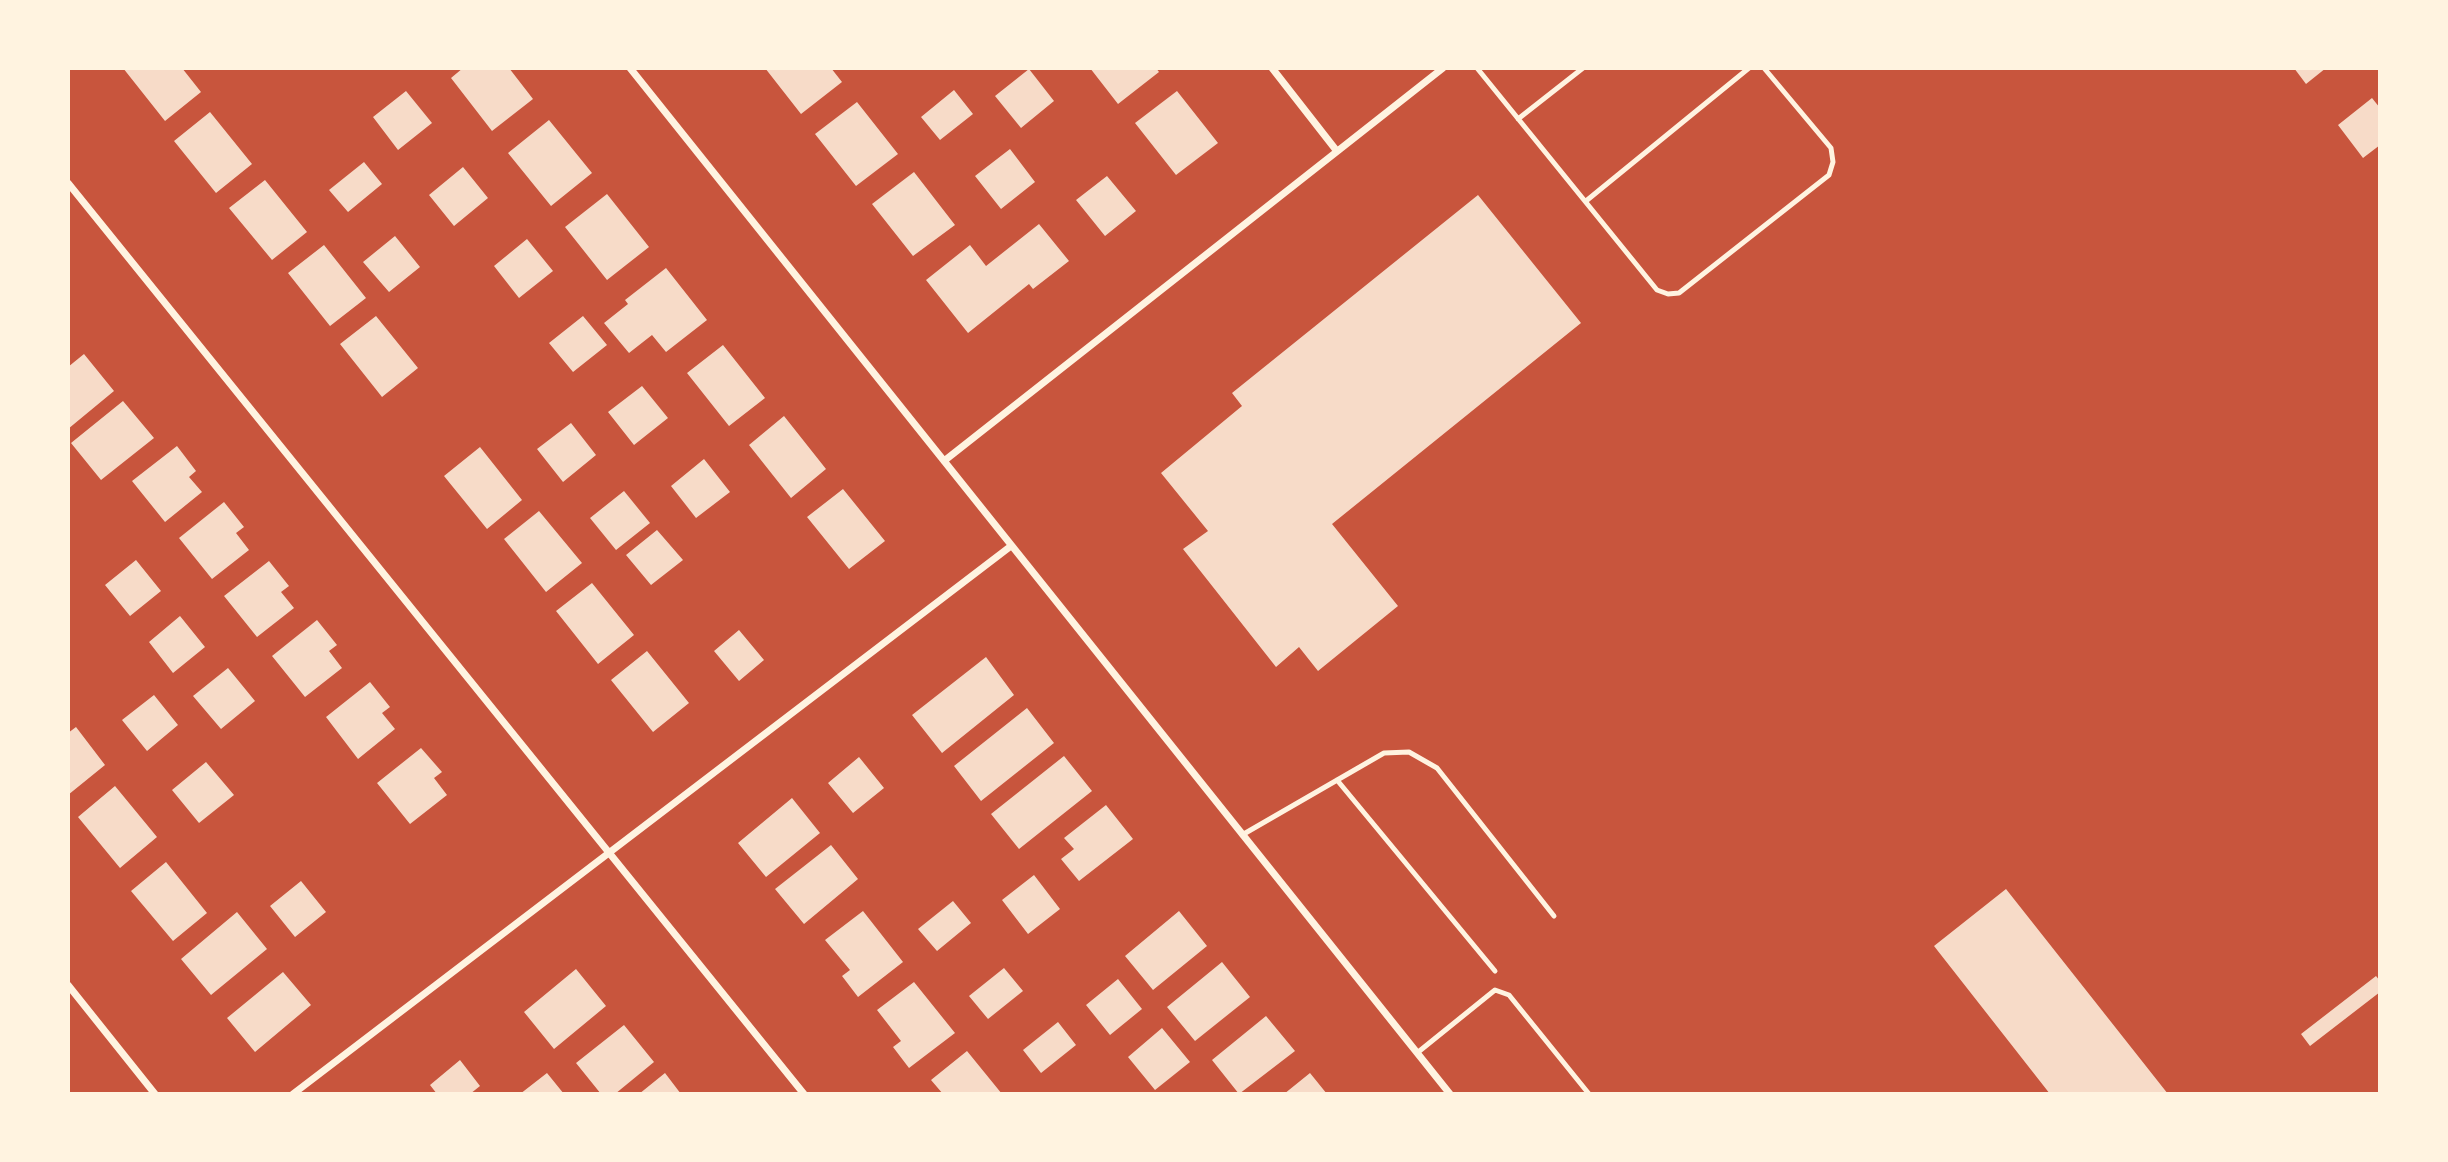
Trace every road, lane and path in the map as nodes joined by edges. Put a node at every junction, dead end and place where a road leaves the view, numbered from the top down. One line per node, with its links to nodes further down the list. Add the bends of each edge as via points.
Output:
1 (630, 68): 12 (street)
2 (1272, 68): 9 (street)
3 (1443, 68): 9 (street)
4 (1477, 68): 8 (lane)
5 (1583, 68): 8 (lane)
6 (1749, 68): 11 (lane)
7 (1764, 68): 11 (lane, via 1831,148 1829,175 1679,293 1657,290)
8 (1518, 119): 11 (lane)
9 (1336, 150): 12 (street)
10 (68, 183): 16 (street)
11 (1586, 201)
12 (944, 461): 13 (street)
13 (1012, 547): 15 (street); 16 (street)
14 (1337, 780): 15 (lane); 17 (lane, via 1384,753 1409,752 1437,768); 18 (lane)
15 (1242, 835): 20 (street)
16 (608, 853): 22 (street); 23 (street)
17 (1554, 916)
18 (1495, 971)
19 (68, 985): 21 (street)
20 (1417, 1053): 24 (street); 25 (lane, via 1495,990 1509,995)
21 (155, 1094)
22 (293, 1094)
23 (804, 1094)
24 (1450, 1094)
25 (1589, 1094)

